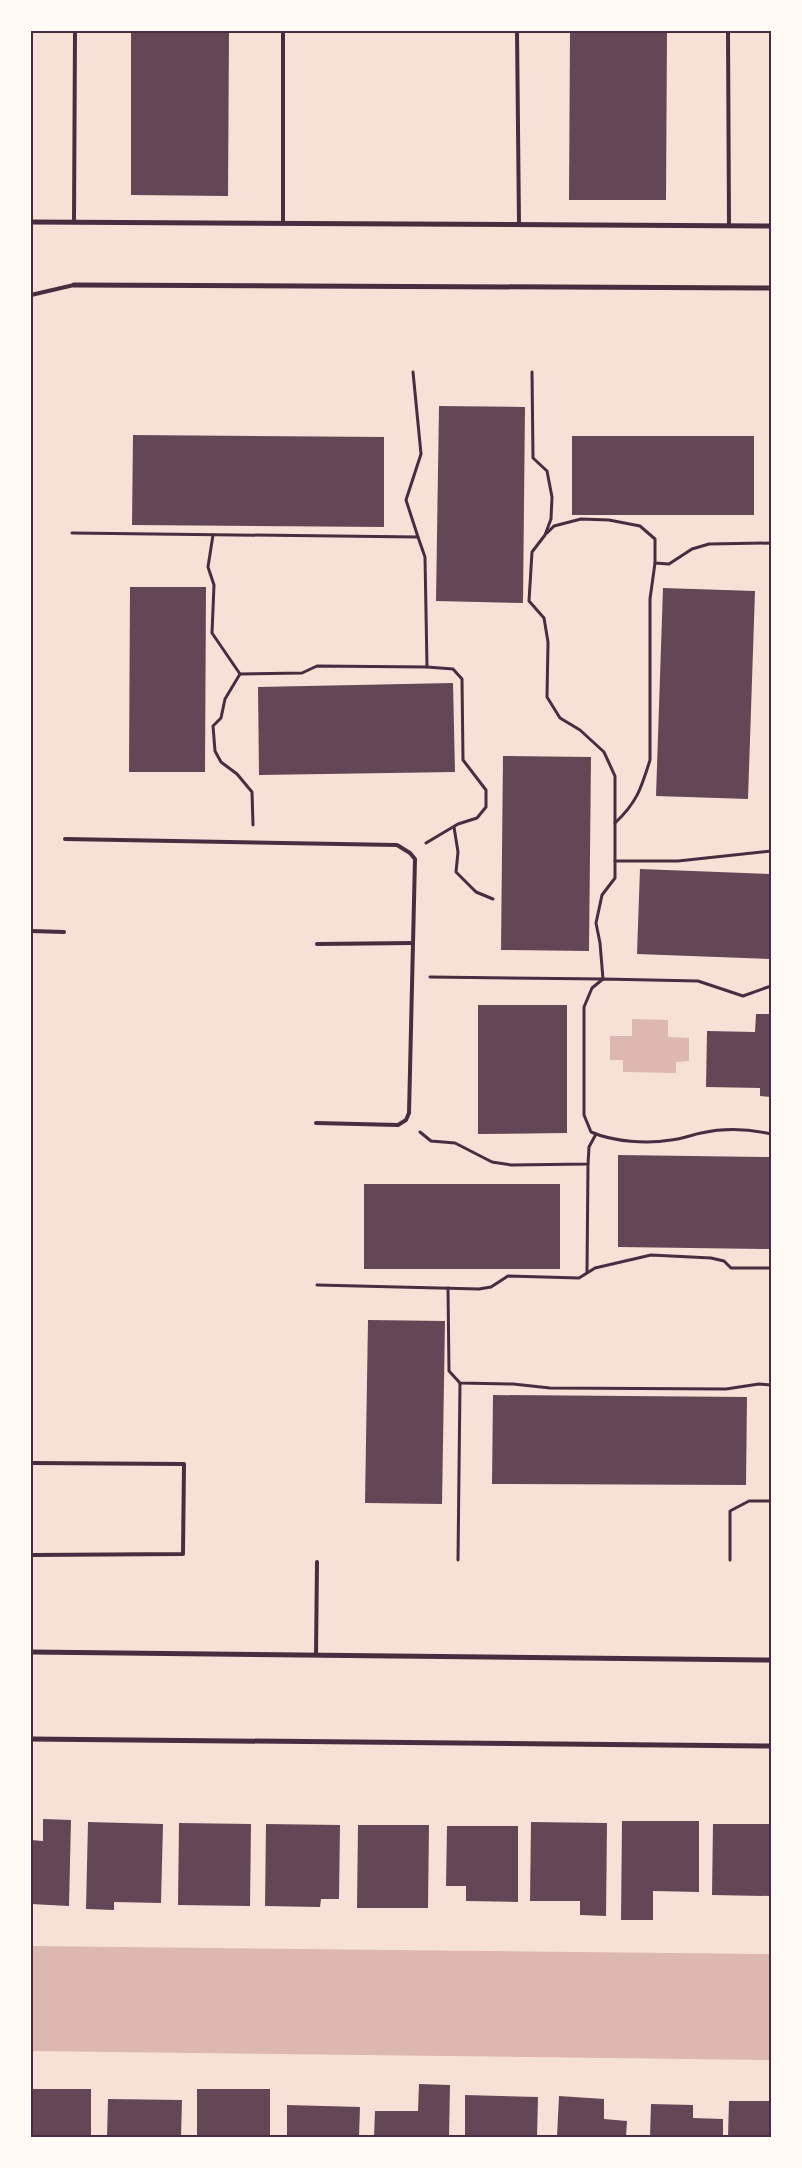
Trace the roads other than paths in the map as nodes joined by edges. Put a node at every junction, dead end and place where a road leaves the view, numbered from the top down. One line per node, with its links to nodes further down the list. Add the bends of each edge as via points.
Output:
1 (75, 31): 6 (lane)
2 (283, 31): 7 (lane)
3 (517, 31): 8 (lane)
4 (728, 31): 9 (lane)
5 (31, 222): 6 (street)
6 (74, 222): 7 (street)
7 (283, 223): 8 (street)
8 (519, 224): 9 (street)
9 (729, 225): 10 (street)
10 (771, 226)
11 (74, 285): 12 (street); 13 (lane)
12 (771, 288)
13 (31, 295)
14 (65, 840): 17 (lane, via 397,845 415,859)
15 (31, 931): 16 (lane)
16 (64, 932)
17 (413, 943): 18 (lane); 19 (lane, via 410,1113 398,1125)
18 (317, 944)
19 (316, 1122)
20 (31, 1463): 21 (lane, via 184,1464 183,1554)
21 (31, 1555)
22 (317, 1562): 24 (lane)
23 (31, 1652): 24 (street)
24 (316, 1656): 25 (street)
25 (771, 1660)
26 (31, 1739): 27 (street)
27 (771, 1746)

